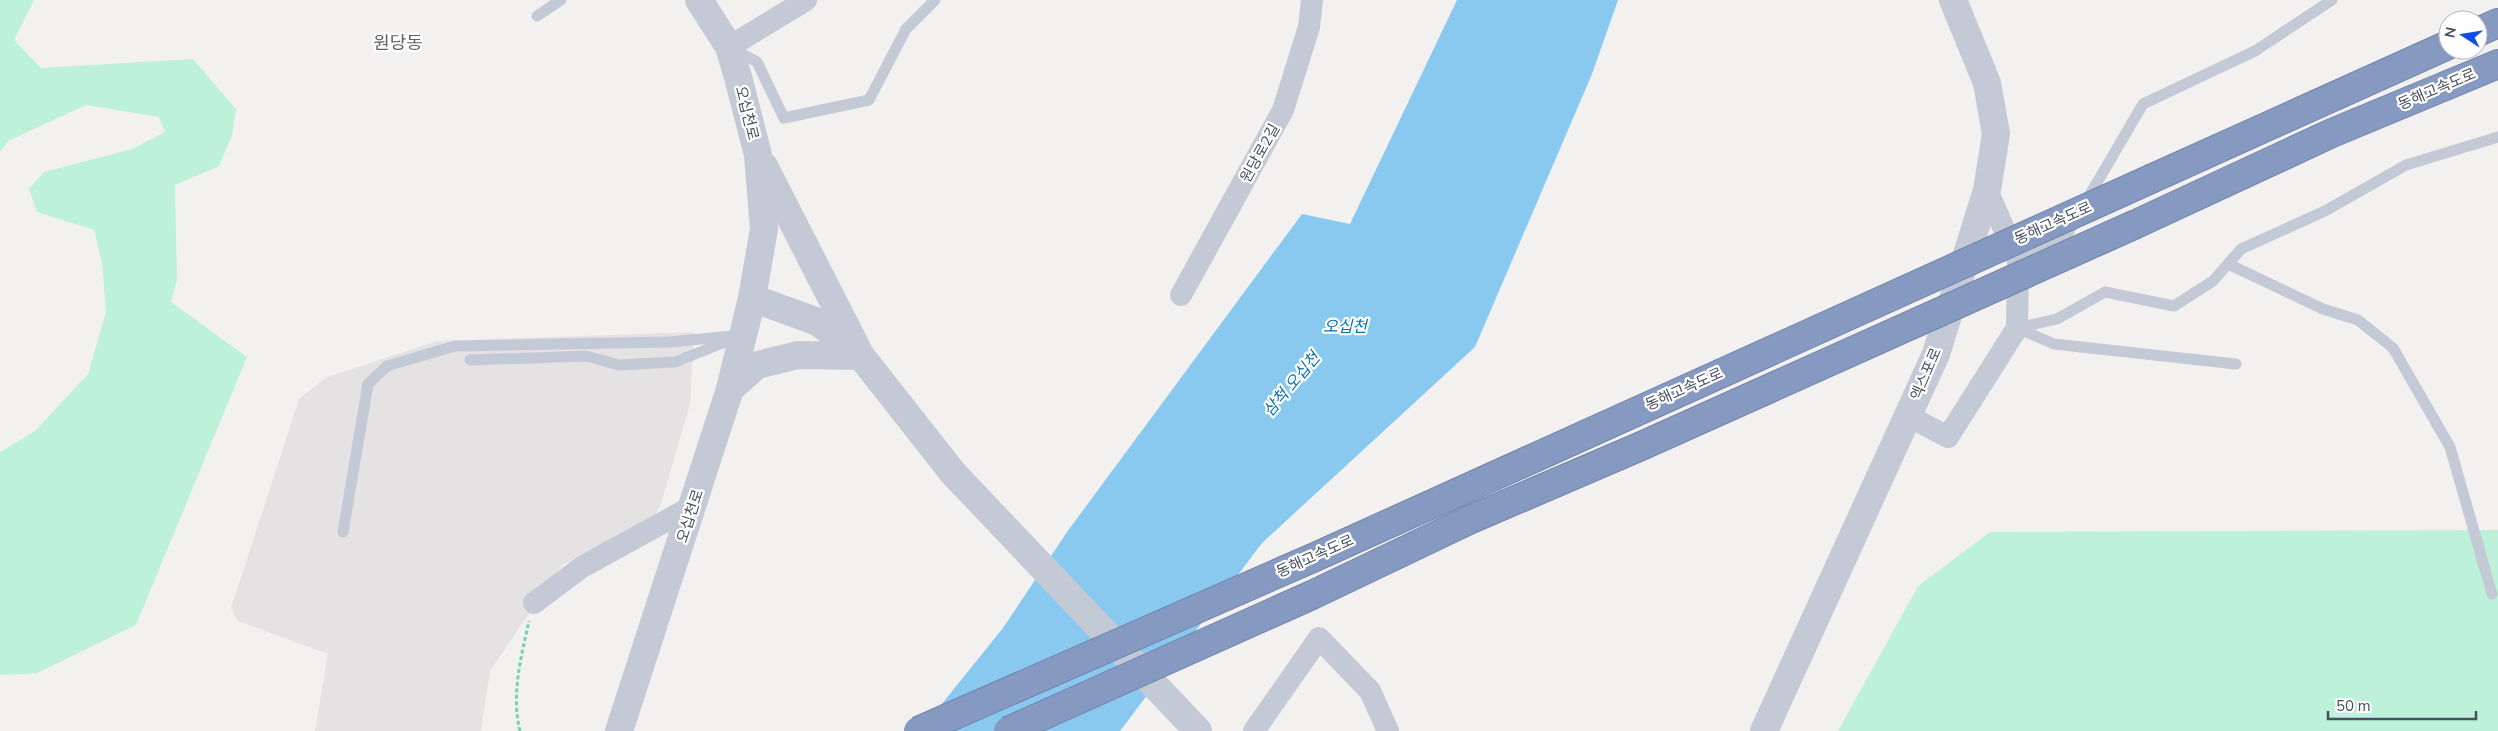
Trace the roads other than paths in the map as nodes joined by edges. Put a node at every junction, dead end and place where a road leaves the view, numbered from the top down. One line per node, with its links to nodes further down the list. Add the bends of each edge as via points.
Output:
1 (561, 0): 8 (lane)
2 (698, 0): 9 (street, 오십천로)
3 (806, 0): 9 (street)
4 (935, 0): 9 (lane, via 906,29 869,100 784,118 757,62)
5 (1312, 0): 17 (street, 원당로2길, via 1310,27 1283,110)
6 (1953, 0): 14 (street, 엑스포로, via 1987,83 1996,134)
7 (2332, 0): 15 (lane, via 2255,51 2143,104 2068,233)
8 (537, 16)
9 (729, 47): 13 (street, 오십천로)
10 (2438, 50): 31 (highway, 동해고속도로, bridge, via 1315,556)
11 (2498, 64): 32 (highway, 동해고속도로, bridge, via 2332,133 1639,447 1469,520 1312,595)
12 (2498, 136): 16 (lane, via 2406,165 2325,211 2242,249)
13 (758, 156): 18 (street, 오십천로, via 764,229); 21 (street)
14 (1987, 190): 15 (street); 25 (street, 엑스포로, via 1936,354)
15 (2018, 261): 19 (street)
16 (2228, 264): 19 (lane, via 2213,281 2174,306 2105,292 2057,319); 28 (lane, via 2323,309 2358,320 2393,348 2450,447)
17 (1181, 295)
18 (752, 298): 20 (street, 오십천로); 21 (street, via 818,322)
19 (2017, 328): 23 (lane, via 2054,344); 25 (street, via 1948,437)
20 (743, 335): 22 (lane, via 675,362 619,366 586,356); 24 (street, 오십천로); 27 (lane, via 669,342 455,346 387,366 368,384)
21 (861, 356): 24 (street, via 798,355 765,363 757,365); 33 (street, bridge, via 953,473)
22 (470, 360)
23 (2236, 364)
24 (730, 388): 26 (street, 오십천로)
25 (1908, 416): 36 (street, 엑스포로)
26 (693, 506): 29 (street, via 582,567); 30 (street, 오십천로)
27 (343, 532)
28 (2492, 594)
29 (534, 603)
30 (619, 731)
31 (918, 731)
32 (1008, 731)
33 (1198, 731)
34 (1254, 731): 35 (street, via 1319,638 1370,691)
35 (1388, 731)
36 (1764, 731)

